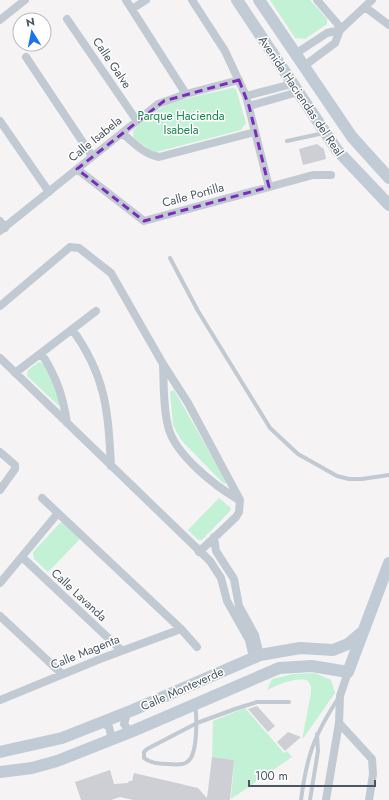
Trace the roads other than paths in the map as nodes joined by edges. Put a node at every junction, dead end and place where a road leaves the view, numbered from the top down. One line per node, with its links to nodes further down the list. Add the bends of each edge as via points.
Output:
1 (25, 0): 12 (street)
2 (126, 0): 10 (street)
3 (146, 0): 10 (street)
4 (192, 0): 20 (street, via 225,50)
5 (237, 0): 21 (main road, Avenida Haciendas del Real)
6 (259, 0): 17 (main road, Avenida Haciendas del Real)
7 (317, 0): 14 (street)
8 (372, 0): 9 (street)
9 (365, 7): 13 (street); 14 (street)
10 (132, 9): 23 (street)
11 (67, 19): 28 (street, Calle Galve)
12 (0, 20)
13 (389, 25)
14 (340, 29): 15 (street); 16 (street, via 335,43)
15 (315, 40): 16 (street); 17 (street)
16 (324, 52): 19 (street)
17 (295, 54): 19 (main road, Avenida Haciendas del Real)
18 (26, 57): 33 (street)
19 (304, 66): 36 (main road, Avenida Haciendas del Real, via 352,137)
20 (238, 80): 23 (street, Calle Isabela); 24 (street)
21 (295, 88): 22 (street); 25 (street); 31 (main road, Avenida Haciendas del Real)
22 (275, 90): 24 (street); 25 (street)
23 (186, 94): 28 (street, Calle Isabela, via 164,101)
24 (246, 96): 26 (street)
25 (278, 98): 26 (street)
26 (249, 106): 29 (street)
27 (0, 120): 38 (street)
28 (137, 121): 30 (street, Calle Isabela)
29 (255, 132): 30 (street, via 159,157 150,155); 37 (street)
30 (122, 133): 33 (street, Calle Isabela)
31 (324, 133): 32 (lane); 39 (main road, Avenida Haciendas del Real, via 344,159)
32 (287, 140)
33 (92, 156): 34 (street, Calle Isabela)
34 (77, 169): 37 (street, Calle Portilla, via 144,221); 38 (street, Calle Isabela)
35 (331, 175): 37 (street, Calle Portilla, via 313,175)
36 (389, 178)
37 (269, 187)
38 (49, 192): 40 (street, Calle Isabela)
39 (389, 204)
40 (2, 227)
41 (170, 258): 52 (lane, via 198,311 270,428 298,454 337,476 362,479)
42 (0, 306): 47 (street, via 70,247 75,246 111,273)
43 (96, 311): 44 (street)
44 (72, 329): 45 (street); 51 (street, via 87,350 100,378 106,400)
45 (41, 353): 48 (street); 49 (street, via 59,385)
46 (0, 358): 48 (street)
47 (163, 364): 55 (street, via 188,403); 55 (street, via 168,427 179,450 224,492)
48 (15, 373): 49 (street)
49 (67, 423): 51 (street)
50 (0, 452): 53 (street, via 15,469)
51 (111, 466): 58 (street)
52 (389, 475)
53 (0, 490)
54 (42, 498): 56 (street)
55 (240, 500): 57 (street, via 239,512)
56 (58, 513): 59 (street); 63 (street)
57 (214, 537): 58 (street); 67 (street, via 216,551 234,579 238,601 255,635)
58 (198, 552): 67 (street, via 210,561 221,578 227,601)
59 (22, 557): 61 (street); 66 (street, Calle Lavanda)
60 (389, 563): 64 (main road)
61 (0, 583)
62 (0, 616): 69 (street)
63 (181, 629): 65 (street); 66 (street, Calle Magenta)
64 (362, 632): 67 (main road, Calle Monteverde, via 348,644 334,650 300,648); 68 (main road)
65 (197, 647)
66 (121, 650): 69 (street, Calle Magenta)
67 (256, 656): 74 (main road, Calle Monteverde)
68 (348, 672): 70 (street); 73 (main road, Calle Monteverde, via 312,666 279,668)
69 (62, 674): 71 (street, Calle Magenta)
70 (340, 696): 77 (street); 79 (lane)
71 (1, 699)
72 (290, 702): 76 (lane, via 257,702)
73 (194, 704): 76 (lane); 78 (main road, Calle Monteverde)
74 (127, 713): 75 (main road, Calle Monteverde); 78 (street, via 124,724)
75 (102, 722): 80 (street, via 109,727); 81 (main road, Calle Monteverde, via 62,738)
76 (197, 723): 76 (lane, via 192,757 188,762 164,764 144,758 147,749)
77 (339, 723): 85 (street); 86 (street, via 372,759 373,774)
78 (133, 731): 80 (main road, Calle Monteverde)
79 (317, 731): 83 (lane, via 308,758); 84 (lane, via 318,751)
80 (112, 739): 82 (main road, Calle Monteverde, via 57,761 32,768)
81 (0, 752)
82 (0, 772)
83 (301, 800)
84 (310, 800)
85 (326, 800)
86 (369, 800)

